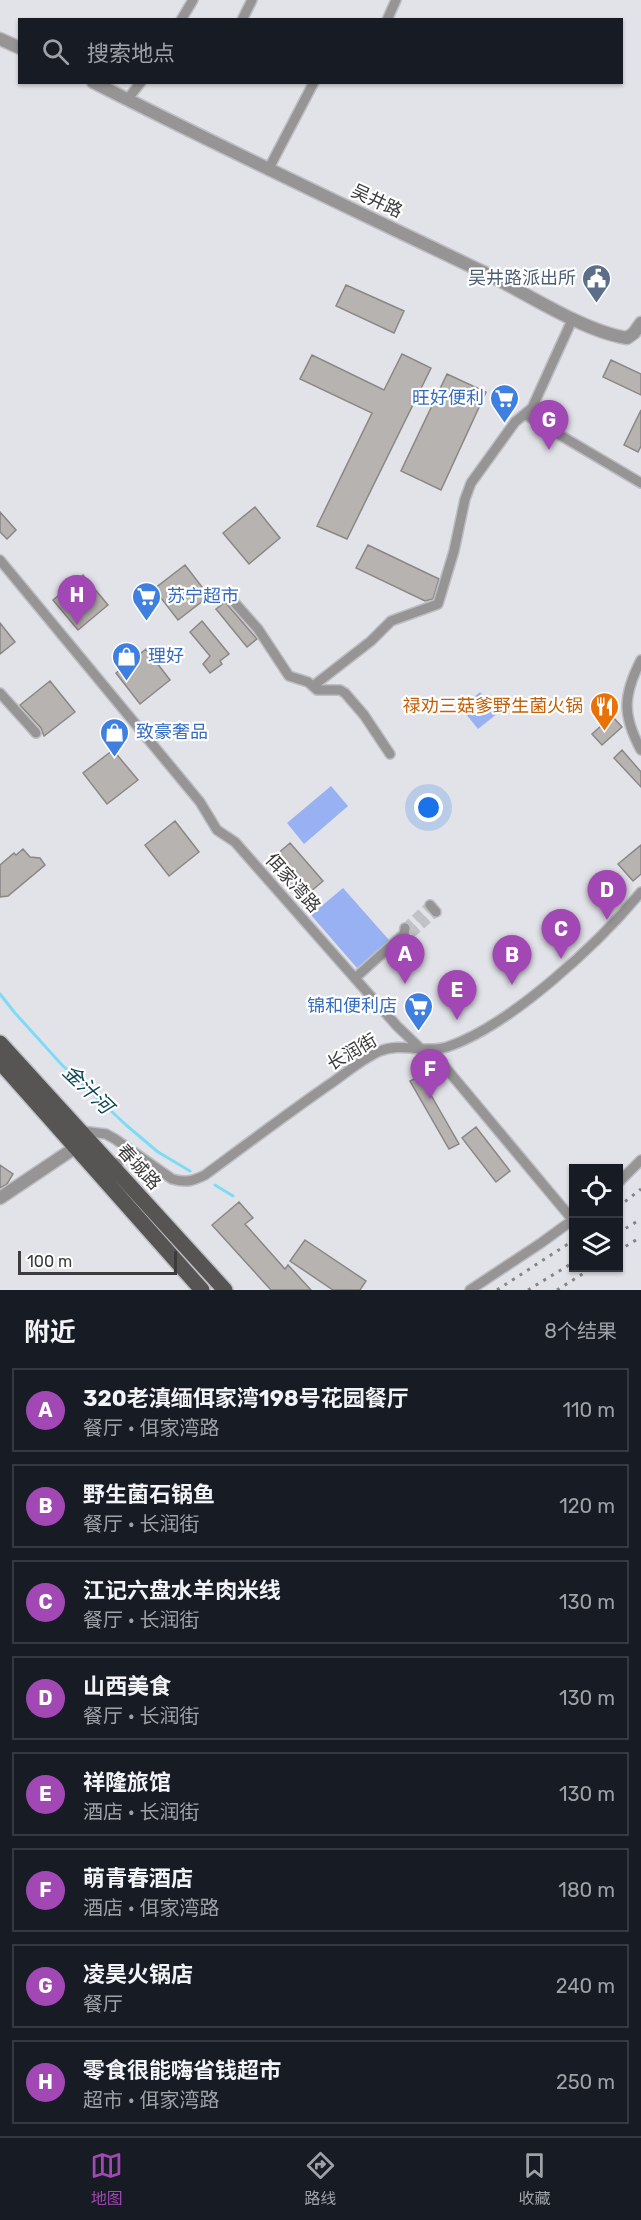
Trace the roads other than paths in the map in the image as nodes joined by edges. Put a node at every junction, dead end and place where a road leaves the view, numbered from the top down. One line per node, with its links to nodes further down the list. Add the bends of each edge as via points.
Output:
1 (193, 0): 4 (street)
2 (252, 0): 5 (street)
3 (396, 0): 6 (street)
4 (182, 18)
5 (244, 18)
6 (388, 18)
7 (0, 39): 8 (street)
8 (18, 47)
9 (97, 84): 12 (street, 吴井路)
10 (139, 84): 12 (street)
11 (313, 84): 13 (street)
12 (127, 100): 13 (street, 吴井路)
13 (268, 170): 14 (street, 吴井路)
14 (573, 318): 15 (street, 吴井路, via 612,336 627,338); 16 (street)
15 (641, 323)
16 (526, 415): 17 (street); 21 (street, via 515,423 471,483 438,604 392,621)
17 (641, 483)
18 (0, 560): 28 (street, 佴家湾路, via 200,802 217,830 236,842)
19 (226, 593): 21 (street, via 258,629 289,676)
20 (641, 660): 24 (street, via 626,703 630,728)
21 (313, 686): 25 (street, via 317,690 345,693)
22 (0, 693): 23 (street)
23 (36, 732)
24 (641, 750)
25 (390, 754)
26 (641, 892): 30 (street, 长润街, via 622,915 523,1003 468,1039 436,1050)
27 (407, 932): 28 (street)
28 (355, 978): 30 (street, 佴家湾路)
29 (0, 1043): 32 (main road, 春城路)
30 (422, 1050): 34 (street, 长润街, via 405,1047 380,1051 194,1181 172,1179); 39 (street, 佴家湾路, via 445,1067)
31 (0, 1062): 33 (main road, 春城路)
32 (78, 1130): 34 (street, 长润街, via 106,1134); 36 (main road, 春城路)
33 (76, 1147): 38 (street); 41 (main road, 春城路)
34 (134, 1153): 36 (street, via 118,1164)
35 (641, 1160): 37 (street)
36 (117, 1173): 42 (main road, 春城路)
37 (623, 1178)
38 (0, 1198)
39 (572, 1218)
40 (569, 1222): 43 (street)
41 (202, 1290)
42 (225, 1290)
43 (470, 1290)

